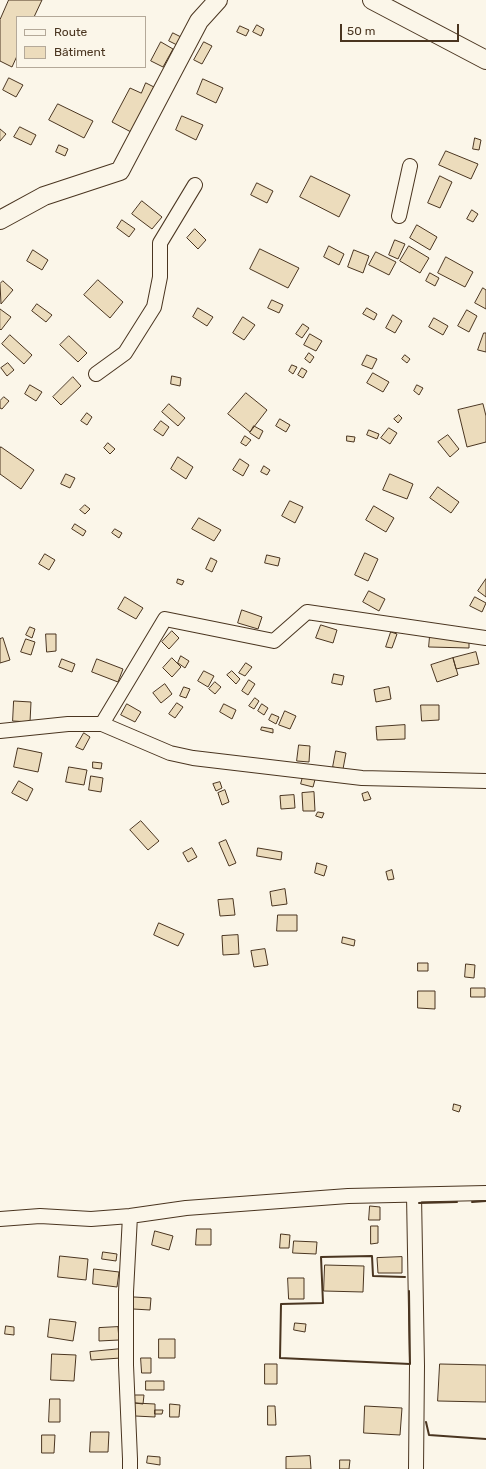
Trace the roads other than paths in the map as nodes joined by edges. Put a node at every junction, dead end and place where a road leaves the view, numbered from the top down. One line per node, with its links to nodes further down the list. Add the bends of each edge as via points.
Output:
1 (218, 0): 7 (street, via 199,21 120,172 44,196)
2 (372, 0): 3 (street)
3 (486, 60)
4 (410, 166): 6 (street)
5 (195, 186): 8 (street, via 160,243 160,277 154,307 125,353)
6 (399, 216)
7 (0, 220)
8 (96, 374)
9 (486, 638): 10 (street, via 307,612 274,640 165,619)
10 (102, 724): 11 (street, via 68,724); 12 (street, via 170,753 193,758 362,778)
11 (0, 731)
12 (486, 781)
13 (486, 1193): 14 (street)
14 (414, 1195): 15 (street, via 348,1196 186,1208); 18 (street)
15 (130, 1216): 16 (street, via 92,1219 40,1216); 17 (street, via 126,1365)
16 (0, 1219)
17 (130, 1469)
18 (416, 1469)

